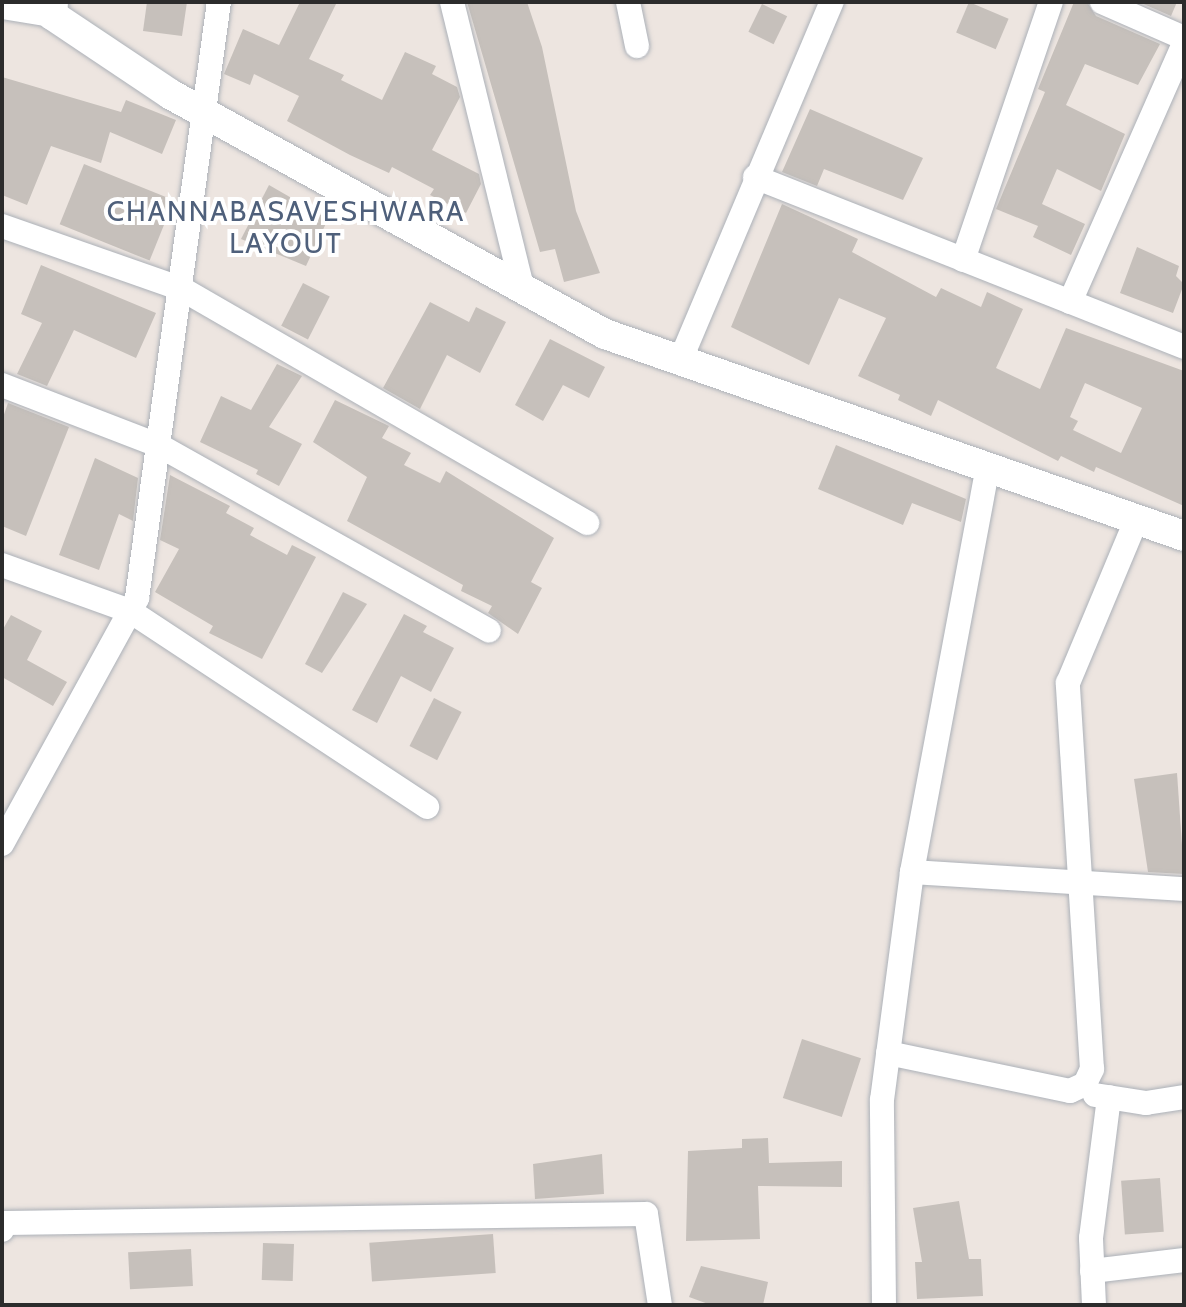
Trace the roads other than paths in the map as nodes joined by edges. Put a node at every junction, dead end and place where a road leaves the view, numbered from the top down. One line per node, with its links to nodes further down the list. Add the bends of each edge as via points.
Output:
1 (219, 2): 11 (street)
2 (452, 2): 15 (street)
3 (628, 2): 10 (street)
4 (832, 2): 12 (street)
5 (1051, 2): 14 (street)
6 (1102, 2): 9 (street)
7 (2, 7): 8 (street)
8 (53, 9): 11 (street)
9 (1184, 41): 17 (street)
10 (637, 46)
11 (207, 114): 15 (street); 16 (street)
12 (755, 177): 14 (street); 19 (street)
13 (2, 226): 16 (street)
14 (963, 260): 17 (street)
15 (522, 288): 19 (street, via 605,334)
16 (182, 289): 21 (street); 23 (street)
17 (1070, 302): 18 (street)
18 (1184, 347)
19 (680, 361): 22 (street)
20 (2, 385): 21 (street)
21 (160, 446): 27 (street, via 137,598); 28 (street)
22 (987, 470): 24 (street); 31 (street)
23 (587, 523)
24 (1135, 523): 25 (street); 32 (street, via 1068,683)
25 (1184, 536)
26 (2, 565): 27 (street)
27 (130, 611): 29 (street); 30 (street)
28 (489, 631)
29 (427, 807)
30 (2, 844)
31 (912, 872): 32 (street); 34 (street)
32 (1079, 882): 33 (street); 35 (street, via 1092,1069 1085,1084)
33 (1184, 889)
34 (888, 1053): 35 (street); 42 (street, via 882,1100)
35 (1070, 1091): 36 (street)
36 (1109, 1097): 37 (street, via 1146,1103); 40 (street, via 1091,1238)
37 (1184, 1097)
38 (2, 1230): 41 (street, via 6,1223 646,1214)
39 (1184, 1260): 40 (street)
40 (1092, 1271): 43 (street)
41 (660, 1305)
42 (884, 1305)
43 (1094, 1305)

